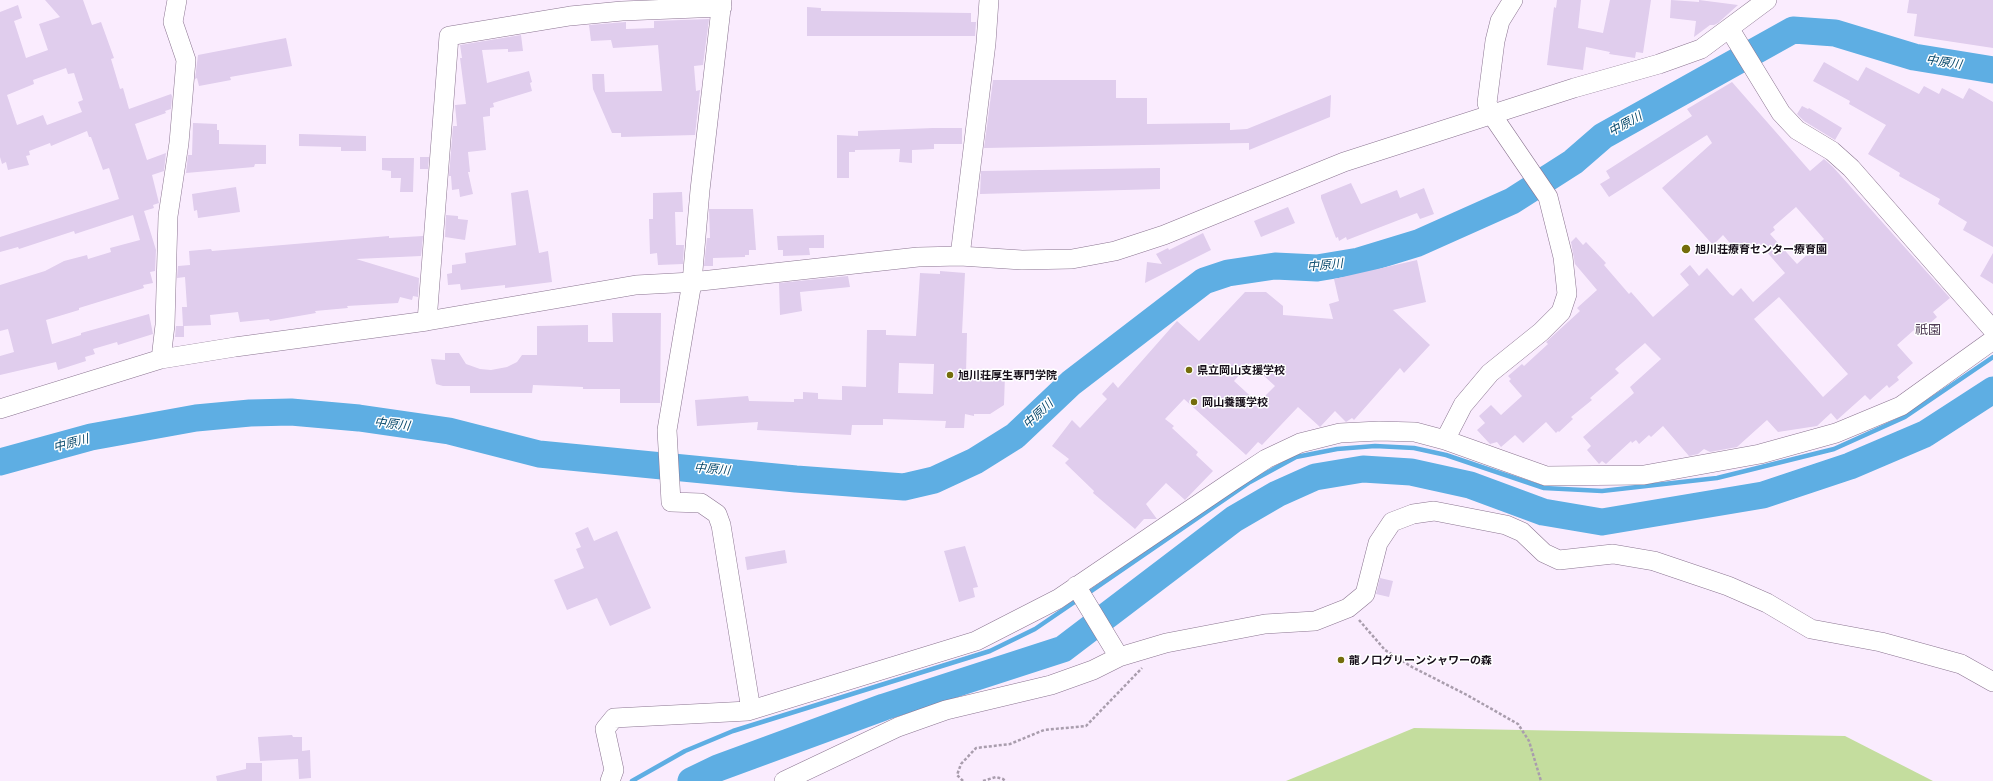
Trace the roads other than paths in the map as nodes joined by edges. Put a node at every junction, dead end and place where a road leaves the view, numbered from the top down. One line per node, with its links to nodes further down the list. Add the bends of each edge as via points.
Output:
1 (177, 0): 13 (street, via 173,22 186,60 179,142 168,216 165,325)
2 (989, 0): 8 (street, via 984,65)
3 (1513, 0): 7 (street, via 1500,21 1495,42 1487,103)
4 (1765, 0): 6 (street)
5 (722, 3): 9 (street, via 704,148); 10 (street, via 570,16 449,36)
6 (1729, 28): 7 (street, via 1701,49); 11 (street, via 1781,113 1797,130 1832,151 1851,168)
7 (1492, 115): 8 (street, via 1344,162 1164,235 1115,251 1072,259 1022,260); 15 (street, via 1548,197 1567,294 1561,312 1541,332 1490,373 1463,405)
8 (960, 256): 9 (street, via 870,261)
9 (692, 282): 10 (street, via 636,285 586,292); 19 (street, via 668,430 672,502 701,503 717,514 721,525)
10 (427, 321): 13 (street)
11 (1993, 330)
12 (1993, 340): 15 (street, via 1901,406 1836,433 1760,454 1644,475 1546,476)
13 (161, 359): 14 (street)
14 (0, 408)
15 (1445, 440): 16 (street, via 1415,432 1379,431 1340,433 1300,442 1249,470)
16 (1078, 589): 17 (street); 19 (street, via 976,641)
17 (1117, 654): 18 (street, via 1266,624 1315,621 1348,608 1365,594 1378,543 1392,522 1413,514 1434,511 1506,525 1522,532 1544,553 1559,560 1613,554 1654,561 1728,586 1767,603 1811,629 1881,642 1961,664); 21 (street, via 1093,670 1050,685 946,710 898,727)
18 (1993, 682)
19 (751, 710): 20 (street, via 614,718 605,729 614,770)
20 (610, 781)
21 (784, 781)

